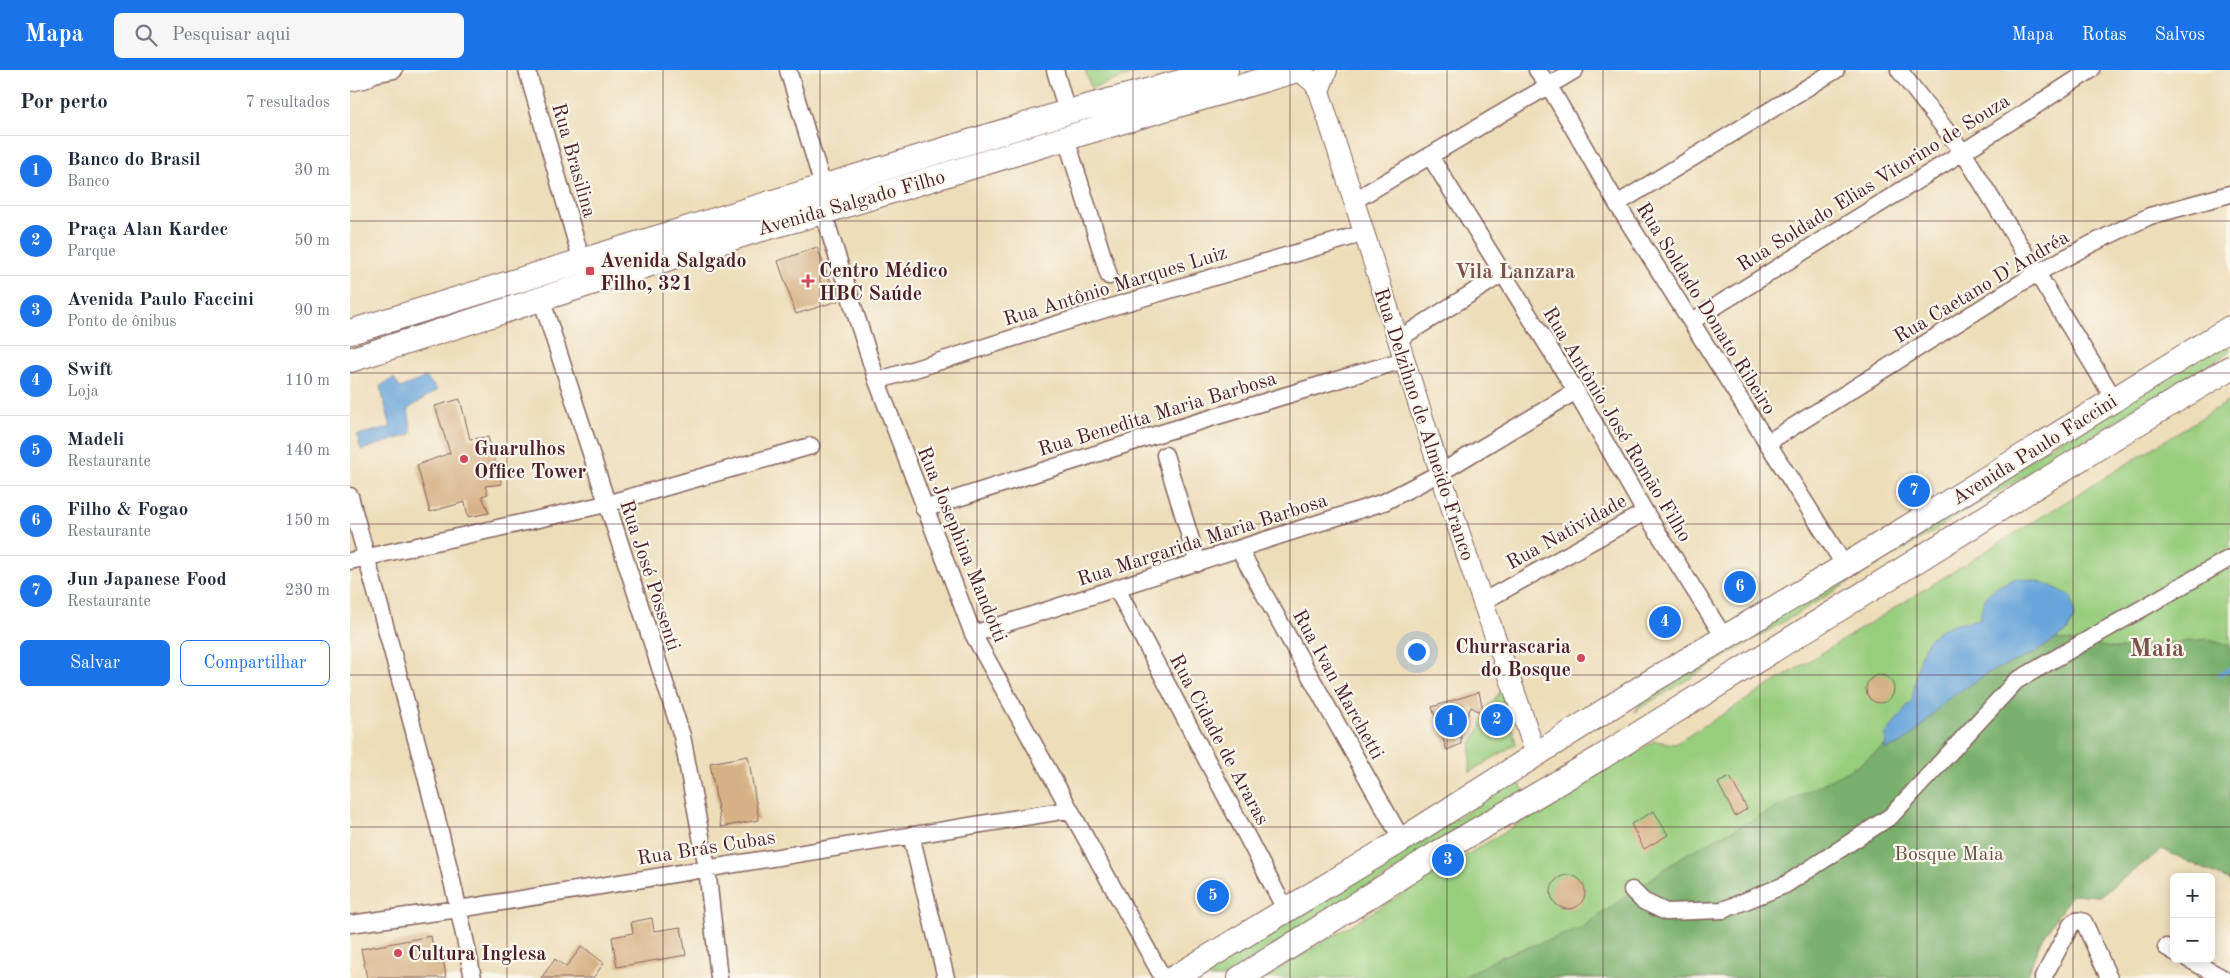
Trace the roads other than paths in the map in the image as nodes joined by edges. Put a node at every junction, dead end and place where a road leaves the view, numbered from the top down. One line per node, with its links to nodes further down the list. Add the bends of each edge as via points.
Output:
1 (394, 70): 14 (street)
2 (527, 70): 27 (street, Rua Brasilina)
3 (788, 70): 21 (street)
4 (1054, 70): 17 (street)
5 (1226, 70): 17 (main road, Avenida Salgado Filho)
6 (1298, 70): 16 (street, Rua Delzihno de Almeido Franco); 18 (main road, Avenida Salgado Filho)
7 (1327, 70): 16 (street)
8 (1537, 70): 15 (street, Rua Soldado Donato Ribeiro)
9 (1574, 70): 15 (street)
10 (1836, 70): 24 (street)
11 (1899, 70): 19 (street)
12 (2091, 70): 13 (street, Rua Soldado Elias Vitorino de Souza)
13 (2079, 74): 19 (street, Rua Soldado Elias Vitorino de Souza)
14 (362, 75)
15 (1549, 86): 20 (street); 24 (street, Rua Soldado Donato Ribeiro)
16 (1319, 91): 23 (street, Rua Delzihno de Almeido Franco)
17 (1067, 112): 21 (main road, Avenida Salgado Filho)
18 (1066, 138): 25 (main road, Avenida Salgado Filho); 30 (street)
19 (1964, 152): 28 (street); 32 (street, Rua Soldado Elias Vitorino de Souza)
20 (1430, 156): 23 (street); 29 (street, Rua Antônio José Romão Filho)
21 (823, 186): 27 (main road, Avenida Salgado Filho)
22 (2230, 194): 28 (street, Rua Caetano D'Andréa, via 2150,216)
23 (1354, 200): 26 (street, Rua Delzihno de Almeido Franco)
24 (1617, 204): 32 (street, Rua Soldado Donato Ribeiro)
25 (823, 212): 31 (main road, Avenida Salgado Filho); 39 (street, Rua Josephina Mandotti)
26 (1365, 233): 35 (street, Rua Delzihno de Almeido Franco); 39 (street, Rua Antônio Marques Luiz, via 1118,305)
27 (582, 262): 34 (main road, Avenida Salgado Filho)
28 (2037, 273): 41 (street); 42 (street, Rua Caetano D'Andréa)
29 (1502, 274): 35 (street); 40 (street, Rua Antônio José Romão Filho)
30 (1109, 276)
31 (541, 298): 36 (main road, Avenida Salgado Filho); 47 (street, Rua José Possenti)
32 (1692, 321): 42 (street, Rua Soldado Donato Ribeiro)
33 (2230, 328): 41 (main road, Avenida Paulo Faccini)
34 (350, 332)
35 (1397, 340): 37 (street, Rua Delzihno de Almeido Franco)
36 (350, 360)
37 (1403, 360): 45 (street, Rua Delzihno de Almeido Franco); 48 (street, Rua Benedita Maria Barbosa)
38 (2230, 368): 60 (main road, Avenida Paulo Faccini)
39 (878, 381): 48 (street, Rua Josephina Mandotti)
40 (1576, 391): 45 (street, Rua Margarida Maria Barbosa); 49 (street, Rua Antônio José Romão Filho)
41 (2114, 399): 54 (main road, Avenida Paulo Faccini)
42 (1767, 443): 54 (street, Rua Soldado Donato Ribeiro)
43 (811, 446): 47 (street)
44 (1165, 455): 53 (street)
45 (1440, 473): 50 (street, Rua Margarida Maria Barbosa, via 1384,502); 56 (street, Rua Delzihno de Almeido Franco)
46 (350, 496): 52 (street)
47 (606, 504): 52 (street); 66 (street, Rua José Possenti, via 682,736)
48 (924, 509): 57 (street, Rua Josephina Mandotti)
49 (1645, 512): 56 (street, Rua Natividade); 58 (street, Rua Antônio José Romão Filho)
50 (1239, 549): 53 (street, Rua Margarida Maria Barbosa); 65 (street, Rua Ivan Marchetti)
51 (2230, 558): 67 (street, via 2016,681 1891,816 1785,885 1723,910 1666,912)
52 (358, 559): 68 (street, via 422,760)
53 (1198, 563): 55 (street, Rua Margarida Maria Barbosa)
54 (1845, 566): 58 (main road, Avenida Paulo Faccini)
55 (1117, 589): 57 (street, Rua Margarida Maria Barbosa); 69 (street, Rua Cidade de Araras)
56 (1482, 602): 61 (street, Rua Delzihno de Almeido Franco)
57 (973, 634): 63 (street, Rua Josephina Mandotti)
58 (1724, 637): 59 (main road, Avenida Paulo Faccini)
59 (1650, 682): 60 (main road, via 1645,690 1619,710 1617,721 1623,731); 61 (main road, Avenida Paulo Faccini)
60 (1632, 736): 62 (main road, Avenida Paulo Faccini)
61 (1536, 756): 62 (main road, via 1536,777); 65 (main road, Avenida Paulo Faccini)
62 (1530, 798): 77 (main road, Avenida Paulo Faccini)
63 (1068, 810): 64 (street, Rua Brás Cubas); 75 (street, Rua Josephina Mandotti)
64 (912, 835): 66 (street, Rua Brás Cubas); 74 (street)
65 (1402, 840): 69 (main road, Avenida Paulo Faccini)
66 (707, 868): 68 (street, Rua Brás Cubas); 73 (street, Rua José Possenti)
67 (1637, 895)
68 (459, 909): 70 (street, Rua Brás Cubas); 72 (street)
69 (1285, 910): 76 (main road, Avenida Paulo Faccini)
70 (350, 924)
71 (2195, 963): 80 (street)
72 (473, 978)
73 (719, 978)
74 (946, 978)
75 (1163, 978)
76 (1174, 978)
77 (1240, 978)
78 (2043, 978): 79 (street, via 2075,921 2084,922)
79 (2109, 978)
80 (2223, 978)

